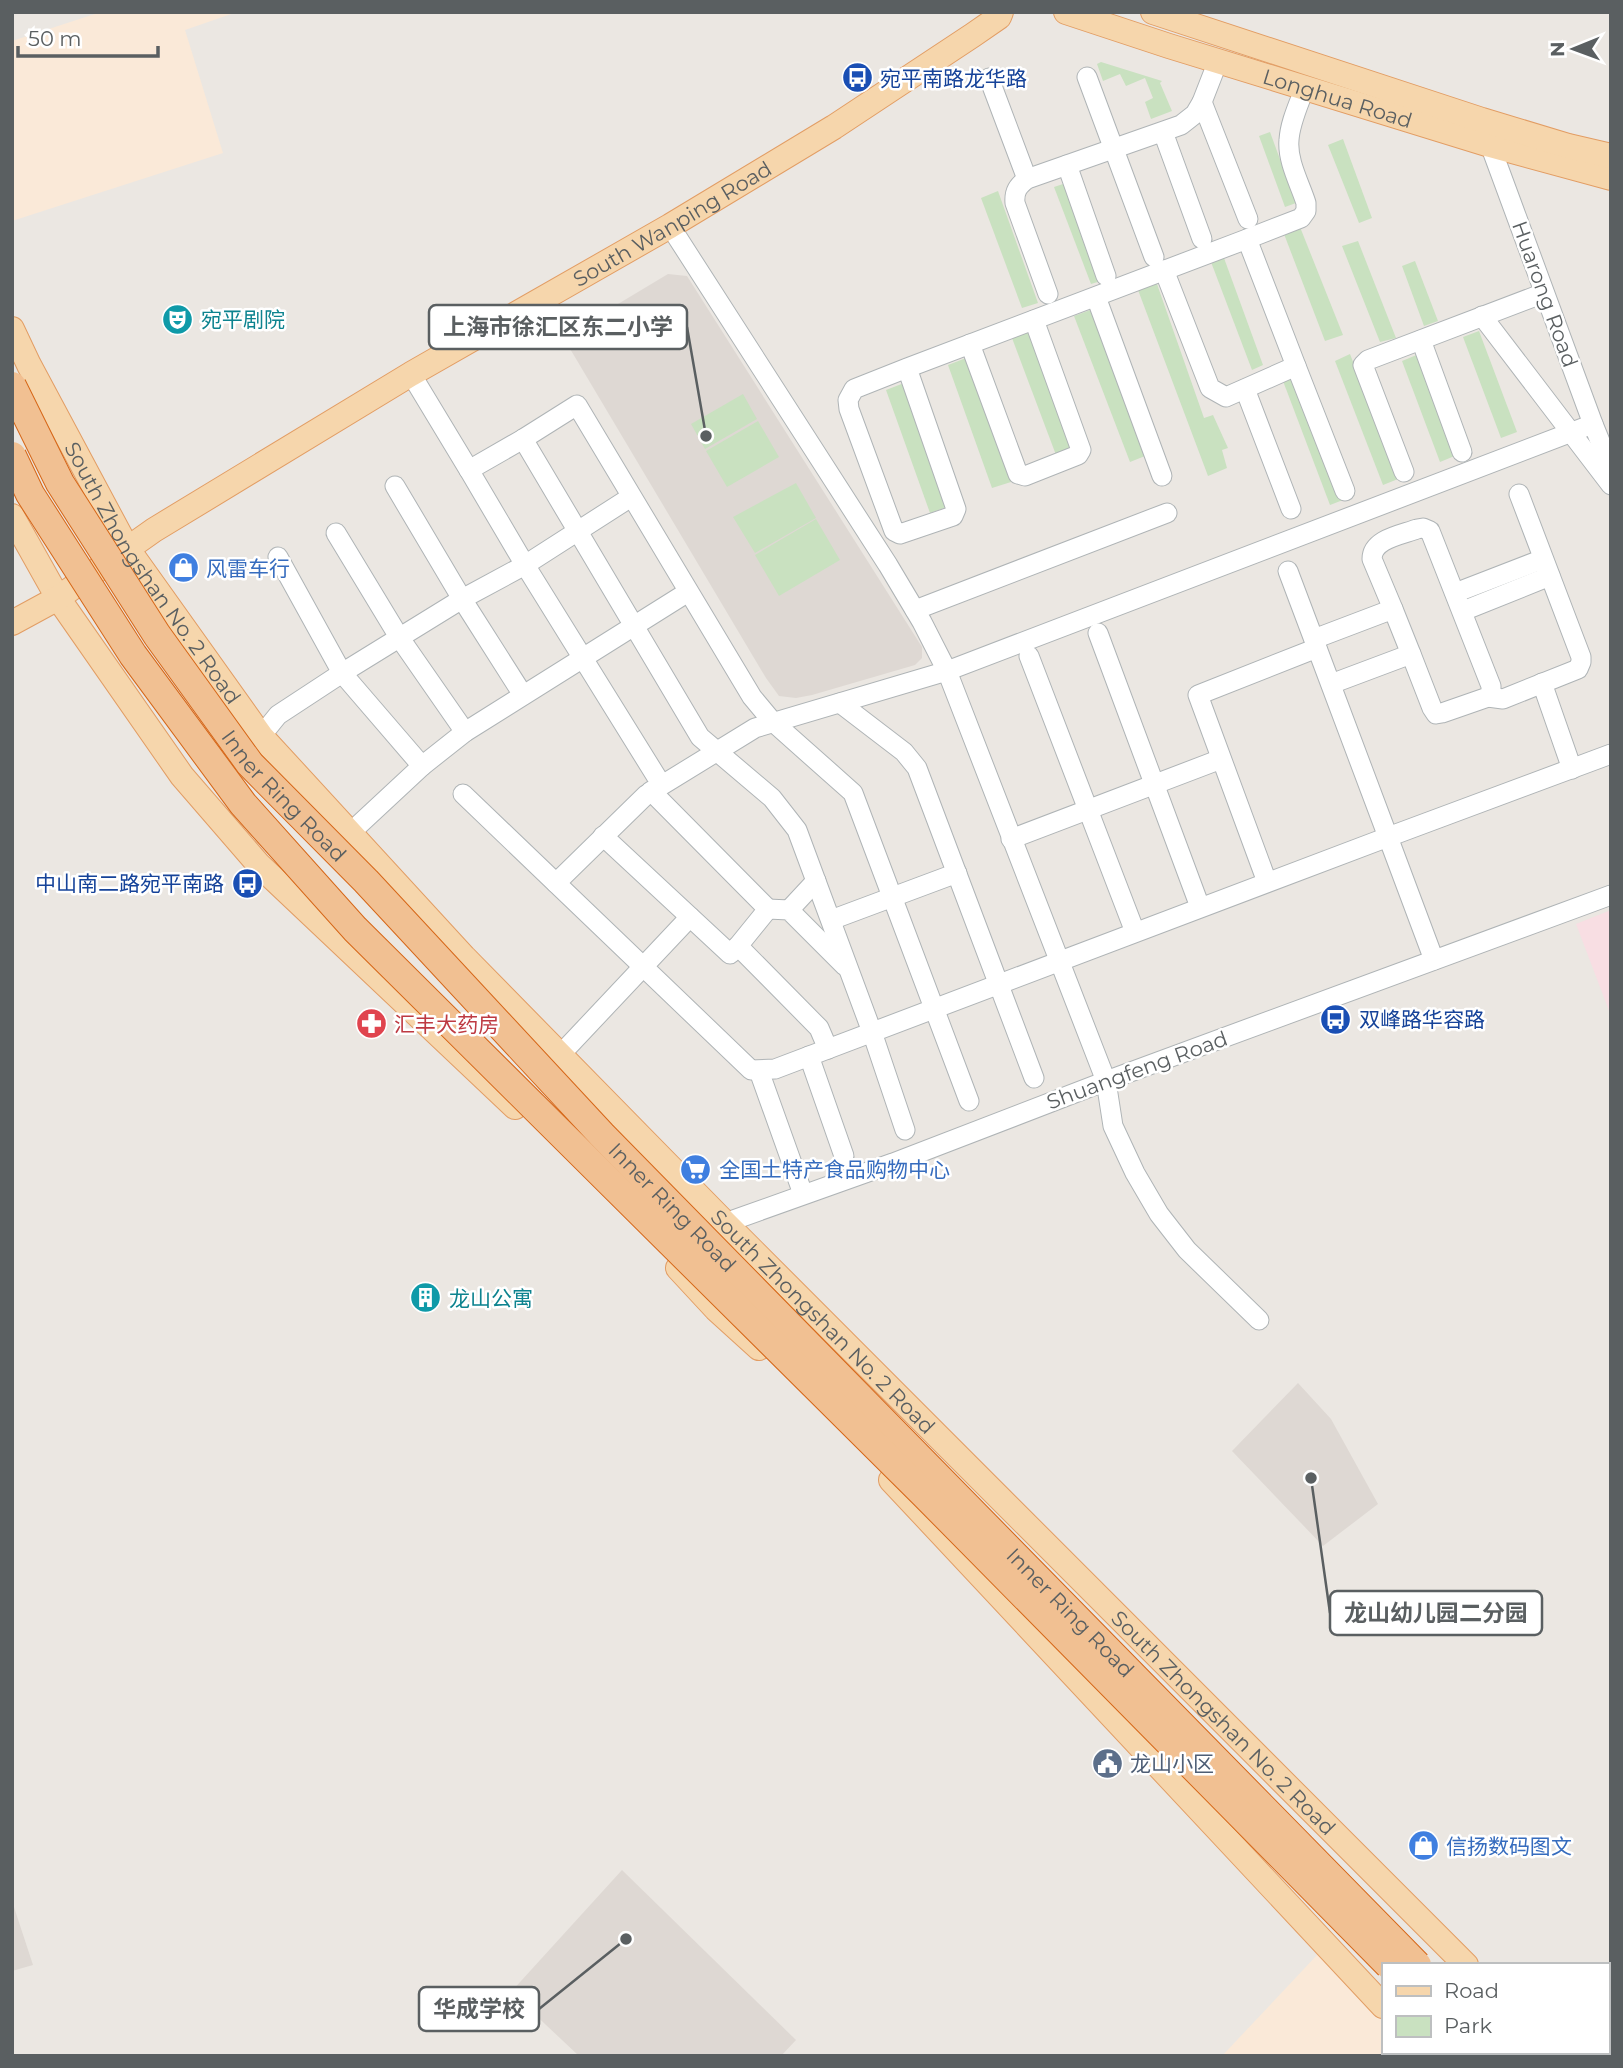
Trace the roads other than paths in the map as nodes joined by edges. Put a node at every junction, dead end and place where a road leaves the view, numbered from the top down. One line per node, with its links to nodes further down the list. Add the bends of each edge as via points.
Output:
1 (1001, 12): 17 (main road, South Wanping Road, via 872,103)
2 (1066, 12): 4 (main road, Longhua Road)
3 (1153, 12): 9 (main road, Longhua Road)
4 (1217, 61): 7 (main road, Longhua Road); 8 (street)
5 (1087, 77): 12 (street)
6 (989, 78): 16 (street)
7 (1305, 88): 11 (main road, Longhua Road); 18 (street, via 1291,125 1289,154 1306,211 1301,218)
8 (1202, 102): 10 (street, via 1181,125); 18 (street)
9 (1482, 120): 11 (street, Huarong Road); 13 (main road, Longhua Road)
10 (1163, 132): 12 (street); 19 (street)
11 (1490, 145): 15 (main road, Longhua Road); 22 (street, Huarong Road)
12 (1115, 148): 14 (street); 20 (street)
13 (1611, 156)
14 (1067, 166): 16 (street); 21 (street)
15 (1611, 178)
16 (1027, 180): 23 (street, via 1014,194 1015,203)
17 (670, 226): 32 (main road, South Wanping Road); 63 (street)
18 (1247, 229): 20 (street); 30 (street)
19 (1202, 239)
20 (1159, 264): 24 (street); 34 (street, via 1210,388 1226,397)
21 (1106, 276)
22 (1544, 293): 25 (street); 35 (street, Huarong Road)
23 (1048, 294)
24 (1096, 297): 26 (street); 42 (street)
25 (1482, 316): 28 (street); 43 (street)
26 (1034, 320): 29 (street); 29 (street, via 1081,450 1025,477 1018,474)
27 (12, 329): 53 (main road, South Zhongshan No. 2 Road)
28 (1421, 340): 37 (street); 41 (street, via 1363,365)
29 (970, 345): 31 (street)
30 (1296, 366): 34 (street); 45 (street)
31 (907, 368): 31 (street, via 854,389 848,400 894,531 900,534 953,516 956,509)
32 (411, 374): 40 (street); 53 (main road, South Wanping Road)
33 (12, 386): 129 (highway, Inner Ring Road, bridge, via 60,484 157,635 250,764 366,881 602,1135)
34 (1245, 389): 48 (street)
35 (1593, 424): 39 (street, Huarong Road); 72 (street)
36 (523, 439): 40 (street); 47 (street, via 577,405); 51 (street)
37 (1462, 452)
38 (12, 456): 128 (highway, Inner Ring Road, bridge, via 30,494 133,655 243,804 355,929 924,1494)
39 (1611, 468)
40 (469, 470): 55 (street)
41 (1404, 472)
42 (1162, 476)
43 (1611, 485)
44 (395, 486): 60 (street)
45 (1345, 491)
46 (1518, 494): 56 (street)
47 (631, 497): 51 (street); 58 (street)
48 (1291, 509)
49 (1167, 513): 63 (street)
50 (12, 516): 59 (main road)
51 (578, 532): 55 (street); 65 (street)
52 (337, 533): 67 (street)
53 (127, 548): 59 (main road, South Wanping Road); 81 (main road, South Zhongshan No. 2 Road)
54 (278, 557): 73 (street)
55 (525, 565): 60 (street); 71 (street)
56 (1547, 567): 61 (street); 74 (street, via 1581,662 1578,668)
57 (1288, 571): 68 (street)
58 (688, 592): 65 (street); 79 (street, via 742,683)
59 (58, 598): 64 (main road, South Wanping Road); 126 (main road, via 182,776 259,865)
60 (462, 599): 67 (street); 76 (street)
61 (1459, 602): 62 (street, via 1430,531 1423,528 1376,545 1372,551); 77 (street, via 1491,686)
62 (1392, 609): 68 (street); 69 (street)
63 (915, 610): 72 (street)
64 (12, 623)
65 (634, 627): 71 (street); 82 (street, via 700,737)
66 (1098, 633): 87 (street)
67 (399, 637): 73 (street); 80 (street)
68 (1316, 644): 75 (street); 84 (street, via 1198,695)
69 (1411, 654): 75 (street); 77 (street, via 1436,714)
70 (1029, 656): 90 (street)
71 (582, 659): 76 (street); 88 (street)
72 (947, 671): 78 (street); 94 (street)
73 (342, 673): 81 (street, via 278,715); 85 (street)
74 (1542, 683): 77 (street, via 1503,699); 86 (street)
75 (1331, 684): 93 (street)
76 (523, 695): 80 (street)
77 (1488, 697)
78 (840, 703): 79 (street); 95 (street, via 904,752 917,768)
79 (772, 721): 82 (street); 100 (street, via 853,793)
80 (465, 732): 85 (street)
81 (261, 736): 91 (main road, South Zhongshan No. 2 Road)
82 (716, 751): 88 (street); 96 (street, via 787,816)
83 (1611, 754): 86 (street)
84 (1221, 759): 87 (street); 97 (street)
85 (422, 766): 91 (street)
86 (1572, 769): 93 (street)
87 (1155, 785): 90 (street); 101 (street)
88 (656, 788): 92 (street); 102 (street)
89 (463, 794): 98 (street)
90 (1089, 810): 94 (street); 106 (street)
91 (350, 833): 116 (main road, South Zhongshan No. 2 Road)
92 (603, 836): 98 (street); 104 (street)
93 (1388, 837): 97 (street); 108 (street)
94 (1011, 839): 109 (street)
95 (957, 873): 100 (street); 112 (street)
96 (816, 881): 103 (street); 105 (street)
97 (1268, 882): 101 (street)
98 (556, 883): 110 (street)
99 (1611, 895): 108 (street, Shuangfeng Road)
100 (893, 898): 105 (street); 113 (street)
101 (1200, 907): 106 (street)
102 (768, 909): 103 (street); 107 (street)
103 (789, 910): 111 (street)
104 (690, 917): 107 (street, via 730,954); 110 (street)
105 (831, 920): 111 (street)
106 (1135, 932): 109 (street)
107 (738, 946): 115 (street, via 819,1028)
108 (1434, 960): 120 (street, Shuangfeng Road)
109 (1058, 961): 112 (street); 120 (street)
110 (643, 967): 116 (street); 118 (street, via 751,1070)
111 (849, 970): 114 (street)
112 (999, 983): 113 (street); 119 (street)
113 (935, 1008): 114 (street); 121 (street)
114 (872, 1032): 115 (street); 122 (street)
115 (828, 1049): 117 (street)
116 (561, 1055): 125 (main road, South Zhongshan No. 2 Road)
117 (809, 1056): 118 (street); 123 (street)
118 (759, 1071): 124 (street)
119 (1034, 1078)
120 (1106, 1081): 124 (street, Shuangfeng Road); 127 (street, via 1113,1126 1159,1214 1187,1250)
121 (969, 1101)
122 (905, 1130)
123 (844, 1156)
124 (803, 1194): 125 (street, Shuangfeng Road)
125 (725, 1223): 126 (street, Shuangfeng Road); 130 (main road, South Zhongshan No. 2 Road)
126 (673, 1263): 131 (main road, via 839,1424)
127 (1259, 1320)
128 (1387, 1963)
129 (1415, 1963)
130 (1464, 1963)
131 (1382, 2005)

